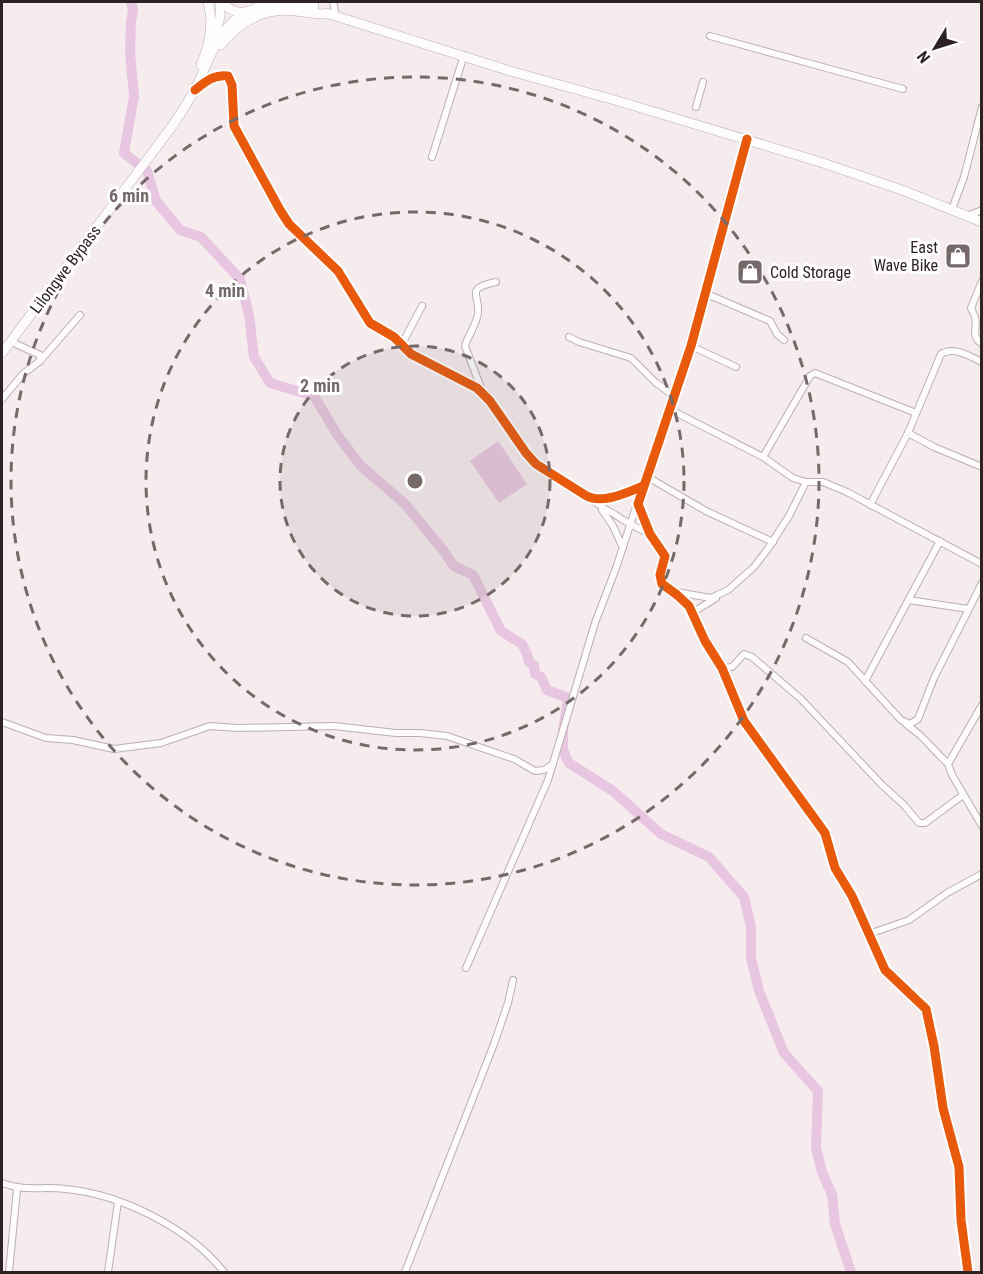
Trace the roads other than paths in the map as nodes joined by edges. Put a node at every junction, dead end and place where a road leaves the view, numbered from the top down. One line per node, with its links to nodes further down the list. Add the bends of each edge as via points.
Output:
1 (208, 2): 13 (main road, via 210,38)
2 (221, 2): 6 (main road, via 231,10); 10 (main road, Lilongwe Bypass)
3 (333, 2): 7 (street)
4 (307, 3): 7 (main road)
5 (261, 4): 6 (main road, Lilongwe Bypass); 7 (main road, via 277,2)
6 (246, 12): 10 (main road, Lilongwe Bypass, via 226,27)
7 (334, 14): 9 (main road); 10 (main road, via 283,10 261,15 234,29)
8 (710, 36): 12 (street)
9 (464, 56): 16 (main road); 17 (street)
10 (208, 61): 13 (main road, Lilongwe Bypass)
11 (704, 82): 14 (street)
12 (903, 89)
13 (195, 90): 30 (street, via 211,78 228,76 234,126 284,217 338,271 370,323); 33 (main road, Lilongwe Bypass, via 135,177)
14 (696, 107)
15 (981, 107): 18 (street)
16 (747, 140): 18 (main road); 24 (street)
17 (432, 157)
18 (952, 209): 20 (main road)
19 (981, 210): 20 (street)
20 (967, 216): 21 (main road)
21 (981, 222)
22 (981, 281): 31 (street, via 971,308 976,319 974,333)
23 (496, 282): 37 (street, via 482,285 476,291 478,314 465,346)
24 (706, 295): 28 (street, via 770,321); 32 (street)
25 (422, 306): 30 (street)
26 (80, 315): 34 (street)
27 (569, 337): 38 (street, via 631,358)
28 (784, 340)
29 (16, 344): 34 (street, via 40,354)
30 (402, 344): 37 (street, via 411,354)
31 (981, 345)
32 (691, 346): 36 (street); 38 (street)
33 (2, 353)
34 (40, 362): 39 (street, via 23,374)
35 (981, 362): 41 (street, via 957,351 941,354)
36 (736, 367)
37 (483, 393): 48 (street, via 536,464)
38 (674, 396): 40 (street)
39 (2, 399)
40 (669, 409): 43 (street); 45 (street)
41 (916, 413): 42 (street); 43 (street, via 815,373)
42 (908, 434): 44 (street); 50 (street)
43 (762, 457): 46 (street)
44 (981, 467)
45 (646, 476): 47 (street); 55 (street, via 706,511)
46 (806, 482): 50 (street, via 829,483); 55 (street)
47 (643, 486): 48 (street); 49 (street)
48 (592, 499): 51 (street)
49 (638, 504): 52 (street); 53 (street)
50 (870, 505): 54 (street)
51 (600, 508): 52 (street); 56 (street)
52 (631, 526): 53 (street); 56 (street)
53 (650, 534): 59 (street, via 665,556 660,580)
54 (940, 541): 57 (street); 61 (street)
55 (773, 542): 60 (street, via 754,567)
56 (623, 548): 70 (street, via 595,623)
57 (981, 564)
58 (981, 583): 62 (street)
59 (670, 590): 60 (street, via 705,597); 63 (street)
60 (718, 595): 63 (street)
61 (909, 600): 62 (street); 66 (street)
62 (968, 609): 69 (street, via 918,719)
63 (692, 613): 65 (street)
64 (806, 638): 66 (street, via 848,662)
65 (722, 668): 72 (street, via 732,667 744,654 752,657 801,699 919,823); 75 (street, via 744,721 825,833 832,861)
66 (865, 681): 69 (street)
67 (981, 705): 71 (street)
68 (2, 722): 70 (street, via 46,738 114,749 168,741 210,726 334,726 447,736 514,759 535,771)
69 (906, 724): 71 (street)
70 (553, 764): 76 (street)
71 (948, 764): 72 (street)
72 (963, 795): 73 (street)
73 (981, 826)
74 (981, 874): 75 (street, via 909,920)
75 (869, 934): 85 (street, via 887,973 921,1003 928,1015 943,1108 959,1167)
76 (466, 968)
77 (513, 980): 84 (street, via 494,1044)
78 (2, 1183): 79 (street)
79 (17, 1189): 80 (street, via 66,1189); 81 (street)
80 (118, 1202): 82 (street); 83 (street, via 175,1229 209,1254)
81 (9, 1272)
82 (108, 1272)
83 (224, 1272)
84 (405, 1272)
85 (968, 1272)

